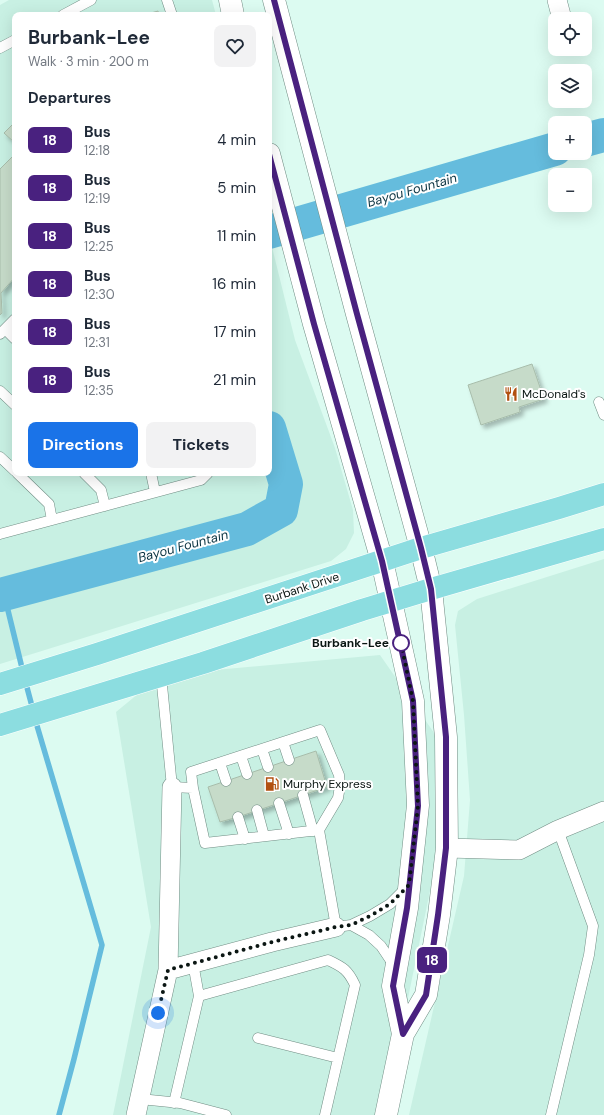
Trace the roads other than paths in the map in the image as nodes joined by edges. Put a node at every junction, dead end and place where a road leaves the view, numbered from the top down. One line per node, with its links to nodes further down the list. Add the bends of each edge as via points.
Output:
1 (91, 0): 6 (lane)
2 (167, 0): 7 (lane)
3 (230, 0): 8 (main road)
4 (274, 0): 32 (main road)
5 (557, 0): 9 (street)
6 (79, 11)
7 (171, 12)
8 (232, 12)
9 (560, 12)
10 (12, 42): 11 (lane)
11 (0, 48)
12 (272, 163): 33 (main road, via 314,324)
13 (12, 322): 14 (lane)
14 (2, 332): 15 (lane)
15 (12, 337)
16 (0, 391): 17 (lane)
17 (12, 402)
18 (600, 402): 19 (lane)
19 (604, 415)
20 (0, 457): 21 (lane)
21 (12, 468)
22 (20, 476): 29 (lane, via 50,504)
23 (87, 476): 28 (lane, via 101,490)
24 (152, 476): 26 (lane)
25 (205, 476): 26 (lane, via 202,480)
26 (155, 492): 28 (lane)
27 (604, 494): 32 (main road, Burbank Drive)
28 (105, 506): 29 (lane)
29 (52, 520): 30 (lane)
30 (0, 531)
31 (604, 538): 34 (main road)
32 (421, 548): 33 (main road, Burbank Drive); 34 (main road)
33 (382, 561): 35 (main road); 37 (main road, Burbank Drive)
34 (431, 589): 35 (main road); 59 (main road, via 446,737)
35 (391, 602): 36 (main road); 60 (main road, via 413,701 418,806)
36 (161, 675): 38 (main road); 47 (lane)
37 (0, 684)
38 (0, 726)
39 (283, 742): 40 (lane); 42 (lane); 55 (lane, via 320,730 339,775 338,798)
40 (262, 749): 41 (lane); 44 (lane)
41 (241, 756): 43 (lane); 45 (lane)
42 (289, 760)
43 (220, 763): 46 (lane); 48 (lane, via 191,772)
44 (268, 767)
45 (247, 774)
46 (226, 781)
47 (172, 787): 48 (lane); 64 (street)
48 (192, 788): 58 (lane, via 206,843)
49 (303, 795): 55 (lane)
50 (279, 803): 56 (lane)
51 (257, 810): 57 (lane)
52 (604, 811): 54 (street)
53 (238, 817): 58 (lane)
54 (558, 830): 59 (street, via 519,850); 74 (lane, via 593,926 589,955)
55 (316, 831): 56 (lane); 61 (lane)
56 (289, 834): 57 (lane)
57 (264, 836): 58 (lane)
58 (245, 838)
59 (446, 848): 66 (main road, via 426,995)
60 (409, 885): 61 (lane, via 390,904 370,916); 63 (main road)
61 (343, 926): 62 (street); 63 (lane, via 369,935 381,946)
62 (193, 963): 64 (street); 65 (lane)
63 (396, 968): 66 (main road, via 393,986)
64 (168, 970): 70 (street)
65 (199, 996): 68 (lane, via 328,960 342,966 355,985); 69 (lane)
66 (403, 1034): 73 (main road)
67 (258, 1038): 68 (lane)
68 (338, 1058): 72 (lane)
69 (174, 1103): 70 (lane); 71 (lane)
70 (138, 1107)
71 (226, 1115)
72 (325, 1115)
73 (386, 1115)
74 (551, 1115)

